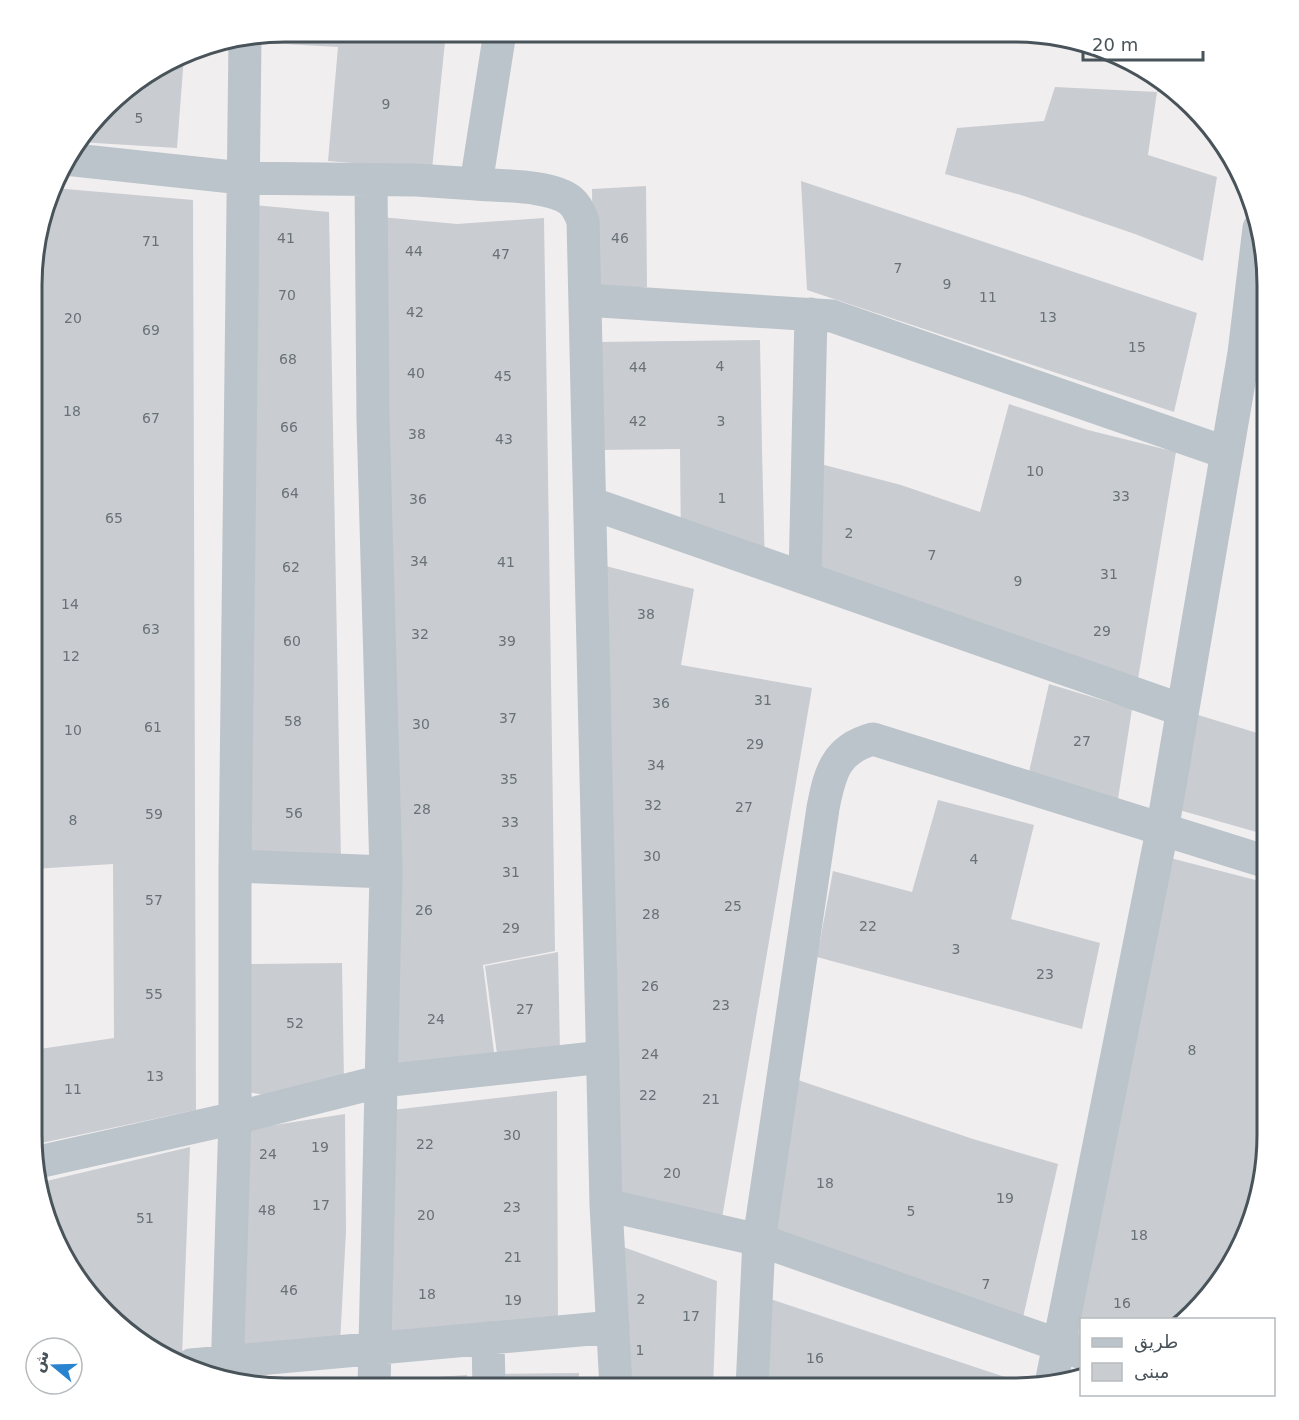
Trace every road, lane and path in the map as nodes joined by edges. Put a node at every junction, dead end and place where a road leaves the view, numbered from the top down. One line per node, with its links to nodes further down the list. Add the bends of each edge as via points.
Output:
1 (498, 42): 6 (street)
2 (246, 45): 4 (street)
3 (77, 160): 4 (street)
4 (242, 178): 5 (street); 17 (street)
5 (371, 180): 6 (street); 18 (street, via 373,420)
6 (476, 184): 8 (street, via 550,191 569,199 578,208 583,221)
7 (1257, 292): 10 (street)
8 (585, 300): 9 (street); 12 (street)
9 (811, 314): 11 (street, via 832,316); 13 (street)
10 (1255, 356): 11 (street)
11 (1227, 453): 14 (street)
12 (590, 503): 13 (street); 19 (street)
13 (805, 578): 14 (street)
14 (1182, 710): 15 (street)
15 (1162, 831): 16 (street); 24 (street, via 873,739 855,744 839,759 829,778 823,807); 28 (street)
16 (1257, 859)
17 (235, 866): 18 (street); 21 (street)
18 (386, 872): 20 (street)
19 (603, 1057): 20 (street); 23 (street)
20 (382, 1081): 21 (street); 27 (street)
21 (236, 1118): 22 (street); 30 (street)
22 (44, 1161)
23 (606, 1205): 24 (street); 25 (street)
24 (759, 1240): 28 (street); 35 (street)
25 (613, 1327): 26 (street); 34 (street)
26 (488, 1338): 27 (street); 33 (street)
27 (376, 1349): 30 (street); 32 (street)
28 (1070, 1350): 31 (street)
29 (212, 1367): 30 (street)
30 (228, 1368)
31 (1057, 1374)
32 (375, 1378)
33 (489, 1378)
34 (616, 1378)
35 (752, 1378)

